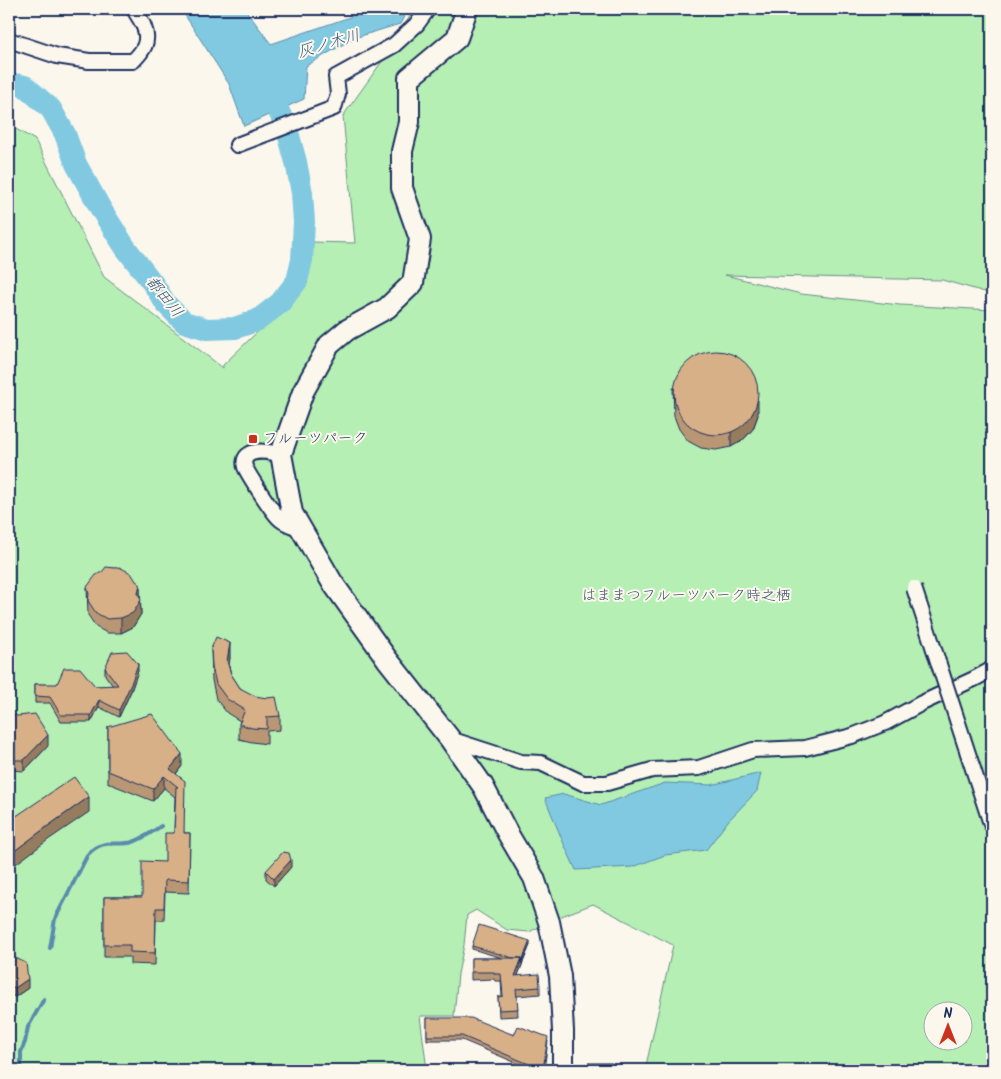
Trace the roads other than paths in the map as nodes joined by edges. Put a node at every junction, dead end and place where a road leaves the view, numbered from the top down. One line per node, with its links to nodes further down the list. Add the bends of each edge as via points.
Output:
1 (134, 9): 4 (street, via 145,29 146,44 133,61 89,61 58,56)
2 (428, 9): 5 (street, via 394,45 336,77 338,94 334,108)
3 (467, 9): 6 (street, via 457,38 409,78 409,122 402,152 402,188 420,239 413,283 388,308 347,330 329,345 303,392)
4 (9, 40)
5 (237, 145)
6 (281, 454): 7 (street, via 292,513); 7 (street, via 256,452 247,456 246,468 279,519)
7 (301, 529): 10 (street, via 332,582)
8 (914, 588): 11 (street, bridge)
9 (992, 668): 10 (street, via 885,723 852,736 806,748 753,750 699,768 652,770 607,783 583,783 541,763 521,762)
10 (450, 739): 12 (street, via 483,786 534,878 549,922 560,976)
11 (992, 827)
12 (564, 1070)

